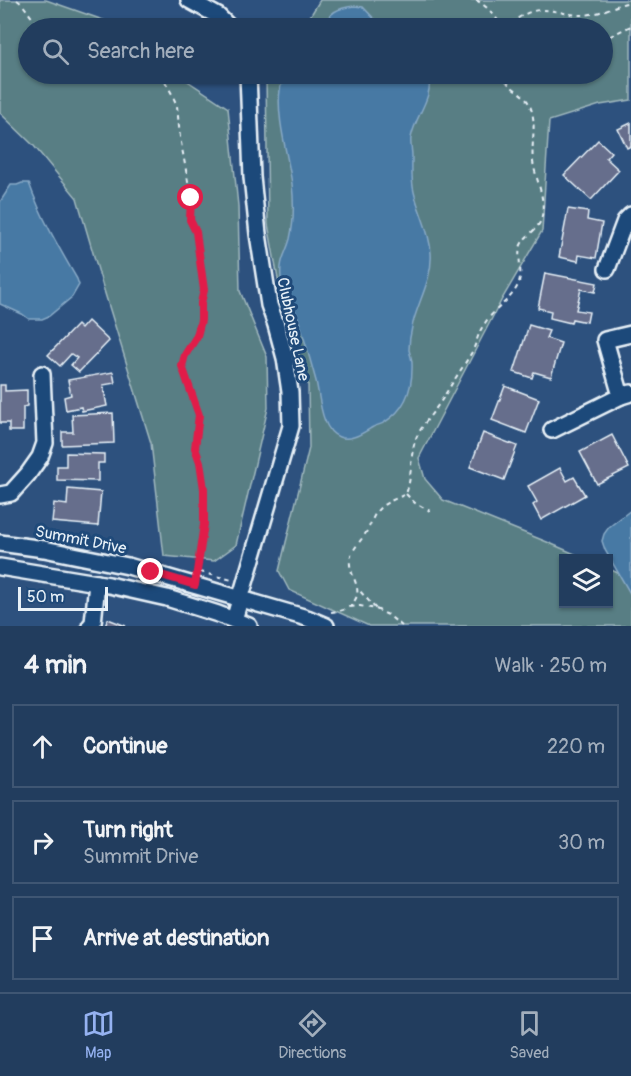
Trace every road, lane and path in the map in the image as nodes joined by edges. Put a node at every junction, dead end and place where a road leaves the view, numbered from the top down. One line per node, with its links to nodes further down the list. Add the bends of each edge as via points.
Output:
1 (17, 0): 5 (path)
2 (189, 0): 6 (street)
3 (476, 0): 7 (path)
4 (631, 2): 8 (path, via 589,15 541,10)
5 (33, 18)
6 (220, 18)
7 (496, 18)
8 (516, 18)
9 (631, 26): 10 (path)
10 (613, 35)
11 (166, 84): 25 (path, via 177,106 191,198 190,220 196,232 204,281 197,336 182,366 199,415 195,448 205,505)
12 (248, 84): 28 (street, Clubhouse Lane, via 258,234 269,305 285,358 291,426)
13 (508, 84): 20 (path, via 528,99 532,110 533,159 542,197 540,224 520,246 521,266 513,294 484,323 473,350 416,438)
14 (631, 215): 15 (street, via 625,221)
15 (607, 269)
16 (631, 334): 18 (street, via 605,340)
17 (42, 374): 21 (street, via 45,443 28,474 10,493)
18 (626, 394): 19 (street)
19 (552, 430)
20 (406, 494): 22 (path); 27 (path, via 378,509 352,554 351,570)
21 (0, 495)
22 (430, 511)
23 (0, 543): 25 (street, Summit Drive)
24 (0, 567): 26 (street)
25 (196, 578): 28 (street, Summit Drive); 28 (path, via 226,577)
26 (97, 583): 32 (street, via 167,598); 33 (street)
27 (358, 588): 29 (path); 30 (path)
28 (242, 591): 31 (street, Summit Drive, via 307,618); 32 (street, Clubhouse Lane)
29 (350, 607): 30 (path); 31 (path)
30 (376, 609): 35 (path)
31 (327, 619)
32 (234, 620): 34 (street)
33 (90, 626)
34 (249, 626)
35 (402, 626)

